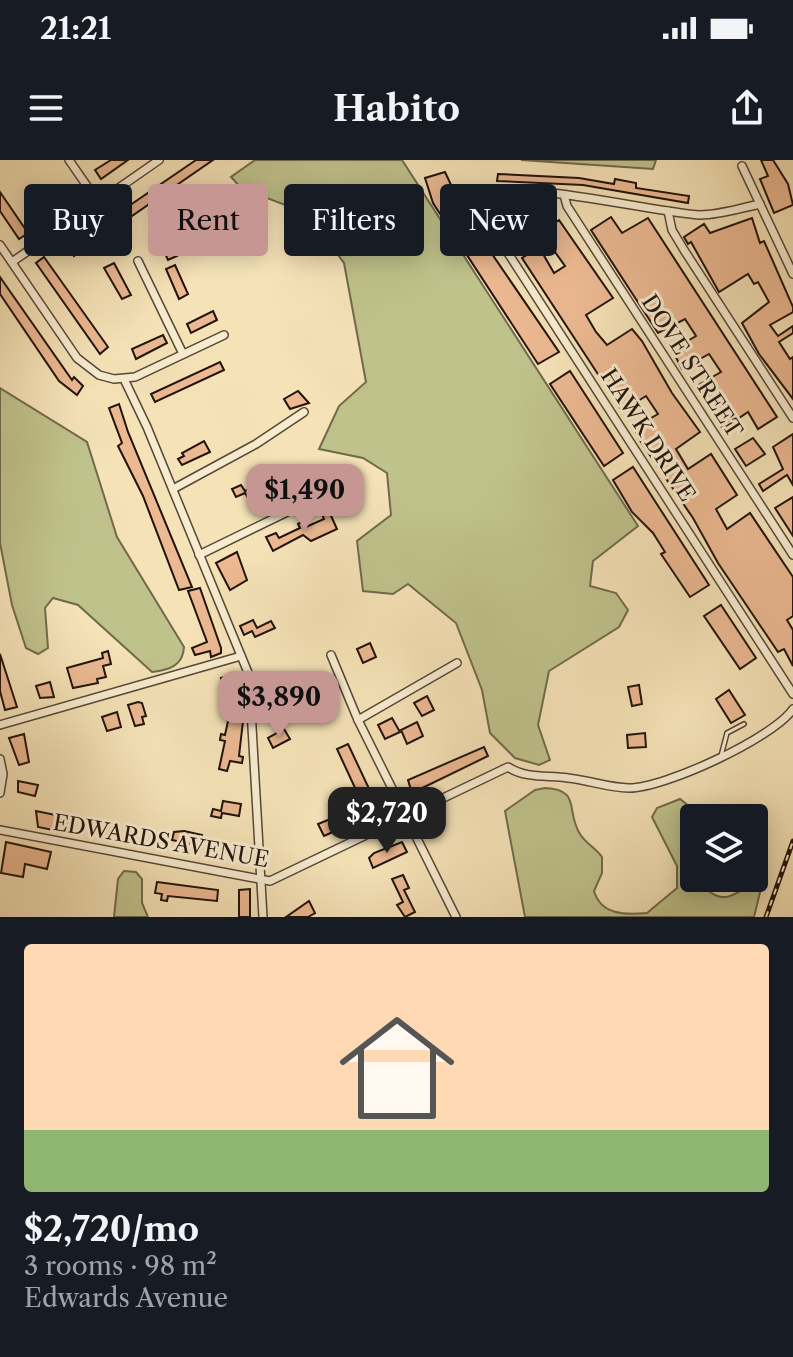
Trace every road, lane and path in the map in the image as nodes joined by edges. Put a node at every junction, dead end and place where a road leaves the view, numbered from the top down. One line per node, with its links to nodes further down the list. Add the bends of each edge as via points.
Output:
1 (69, 160): 4 (street)
2 (159, 160): 5 (street)
3 (742, 166): 7 (street)
4 (86, 184)
5 (124, 184)
6 (564, 195): 8 (street); 22 (street, DOVE STREET); 26 (street, HAWK DRIVE, via 475,195)
7 (760, 204): 8 (street, via 708,214); 13 (street)
8 (668, 211): 18 (street, via 684,250)
9 (0, 245): 12 (street)
10 (24, 254): 12 (street)
11 (138, 261): 15 (street)
12 (12, 262): 16 (street, via 81,363 99,375)
13 (793, 274)
14 (224, 335): 15 (street)
15 (183, 354): 16 (street)
16 (124, 379): 19 (street)
17 (304, 412): 19 (street)
18 (793, 418)
19 (173, 489): 21 (street)
20 (316, 498): 21 (street)
21 (199, 555): 24 (street)
22 (793, 555)
23 (331, 655): 28 (street)
24 (241, 656): 30 (street); 36 (street, via 252,692)
25 (457, 663): 28 (street)
26 (793, 694)
27 (793, 709): 31 (street, EDWARDS AVENUE, via 772,731)
28 (358, 720): 34 (street)
29 (744, 724): 31 (lane, via 727,733)
30 (0, 725)
31 (721, 756): 34 (street, EDWARDS AVENUE, via 632,788 526,775 508,767)
32 (0, 759): 33 (street)
33 (0, 793)
34 (407, 816): 36 (street, EDWARDS AVENUE, via 277,880); 38 (street)
35 (0, 830): 36 (street, EDWARDS AVENUE)
36 (262, 880): 37 (street)
37 (263, 917)
38 (456, 917)

